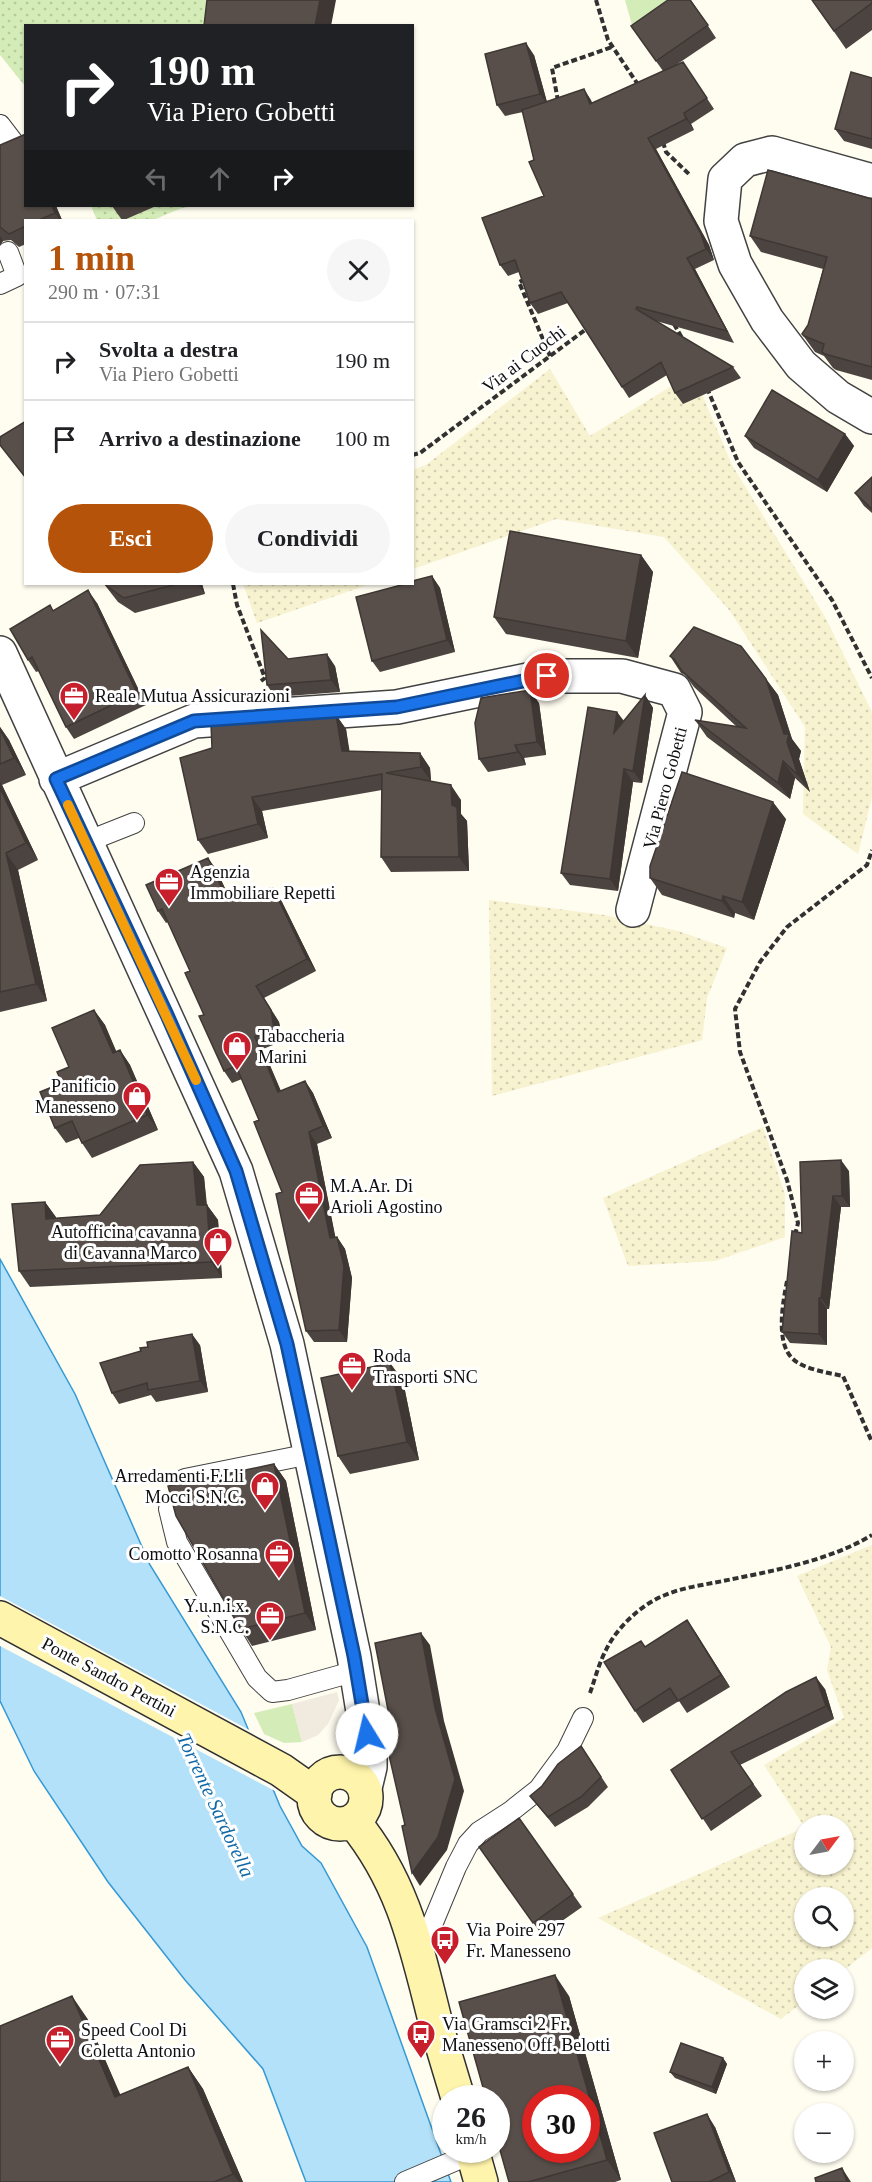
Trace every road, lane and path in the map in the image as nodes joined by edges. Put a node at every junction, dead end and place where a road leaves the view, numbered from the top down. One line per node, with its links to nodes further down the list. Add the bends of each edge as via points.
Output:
1 (596, 0): 2 (path)
2 (612, 47): 3 (path); 4 (path, via 552,68)
3 (646, 96)
4 (560, 107)
5 (0, 125): 7 (lane, via 13,142)
6 (662, 140): 9 (path, via 666,152 695,180)
7 (0, 149)
8 (872, 181): 9 (street, via 772,153 745,160 725,179)
9 (723, 197): 18 (street, via 721,221 735,264 767,320 801,365 838,397)
10 (8, 252): 12 (lane, via 17,276)
11 (529, 277): 16 (path, via 519,282)
12 (0, 284)
13 (668, 315): 15 (path)
14 (597, 321): 16 (path, Via ai Cuochi)
15 (684, 342)
16 (550, 356): 19 (path, Via ai Cuochi)
17 (704, 382): 22 (path, via 738,462 832,600)
18 (872, 417)
19 (414, 454)
20 (233, 585): 23 (path, via 265,678)
21 (0, 653): 24 (street)
22 (872, 678)
23 (256, 684)
24 (56, 779): 26 (street); 28 (street, Via Piero Gobetti, via 194,721 397,707 547,676 622,676 674,690 686,712)
25 (134, 823): 26 (lane)
26 (86, 842): 32 (street, via 236,1171 287,1344)
27 (872, 850): 29 (path, via 867,865 788,927 760,962 735,1009 740,1052 787,1180 798,1223)
28 (633, 910)
29 (794, 1246)
30 (789, 1270): 31 (path, via 782,1340 793,1359 843,1376)
31 (872, 1442)
32 (310, 1454): 33 (lane); 37 (street)
33 (185, 1479)
34 (170, 1509): 37 (lane, via 177,1542 257,1678 272,1692)
35 (872, 1535): 38 (path, via 797,1565 680,1590 652,1601 631,1618 606,1650)
36 (0, 1618): 40 (main road, Ponte Sandro Pertini, via 281,1770)
37 (356, 1671): 39 (street, via 370,1755)
38 (583, 1718): 42 (lane, via 567,1751 539,1789 468,1844)
39 (365, 1788): 40 (main road, via 353,1776 337,1772 322,1779); 41 (main road, via 365,1807)
40 (315, 1794): 41 (main road, via 322,1817 337,1824)
41 (352, 1821): 42 (main road, via 386,1868)
42 (419, 1956): 43 (main road)
43 (454, 2085)
44 (464, 2163): 45 (lane)
45 (405, 2182)

